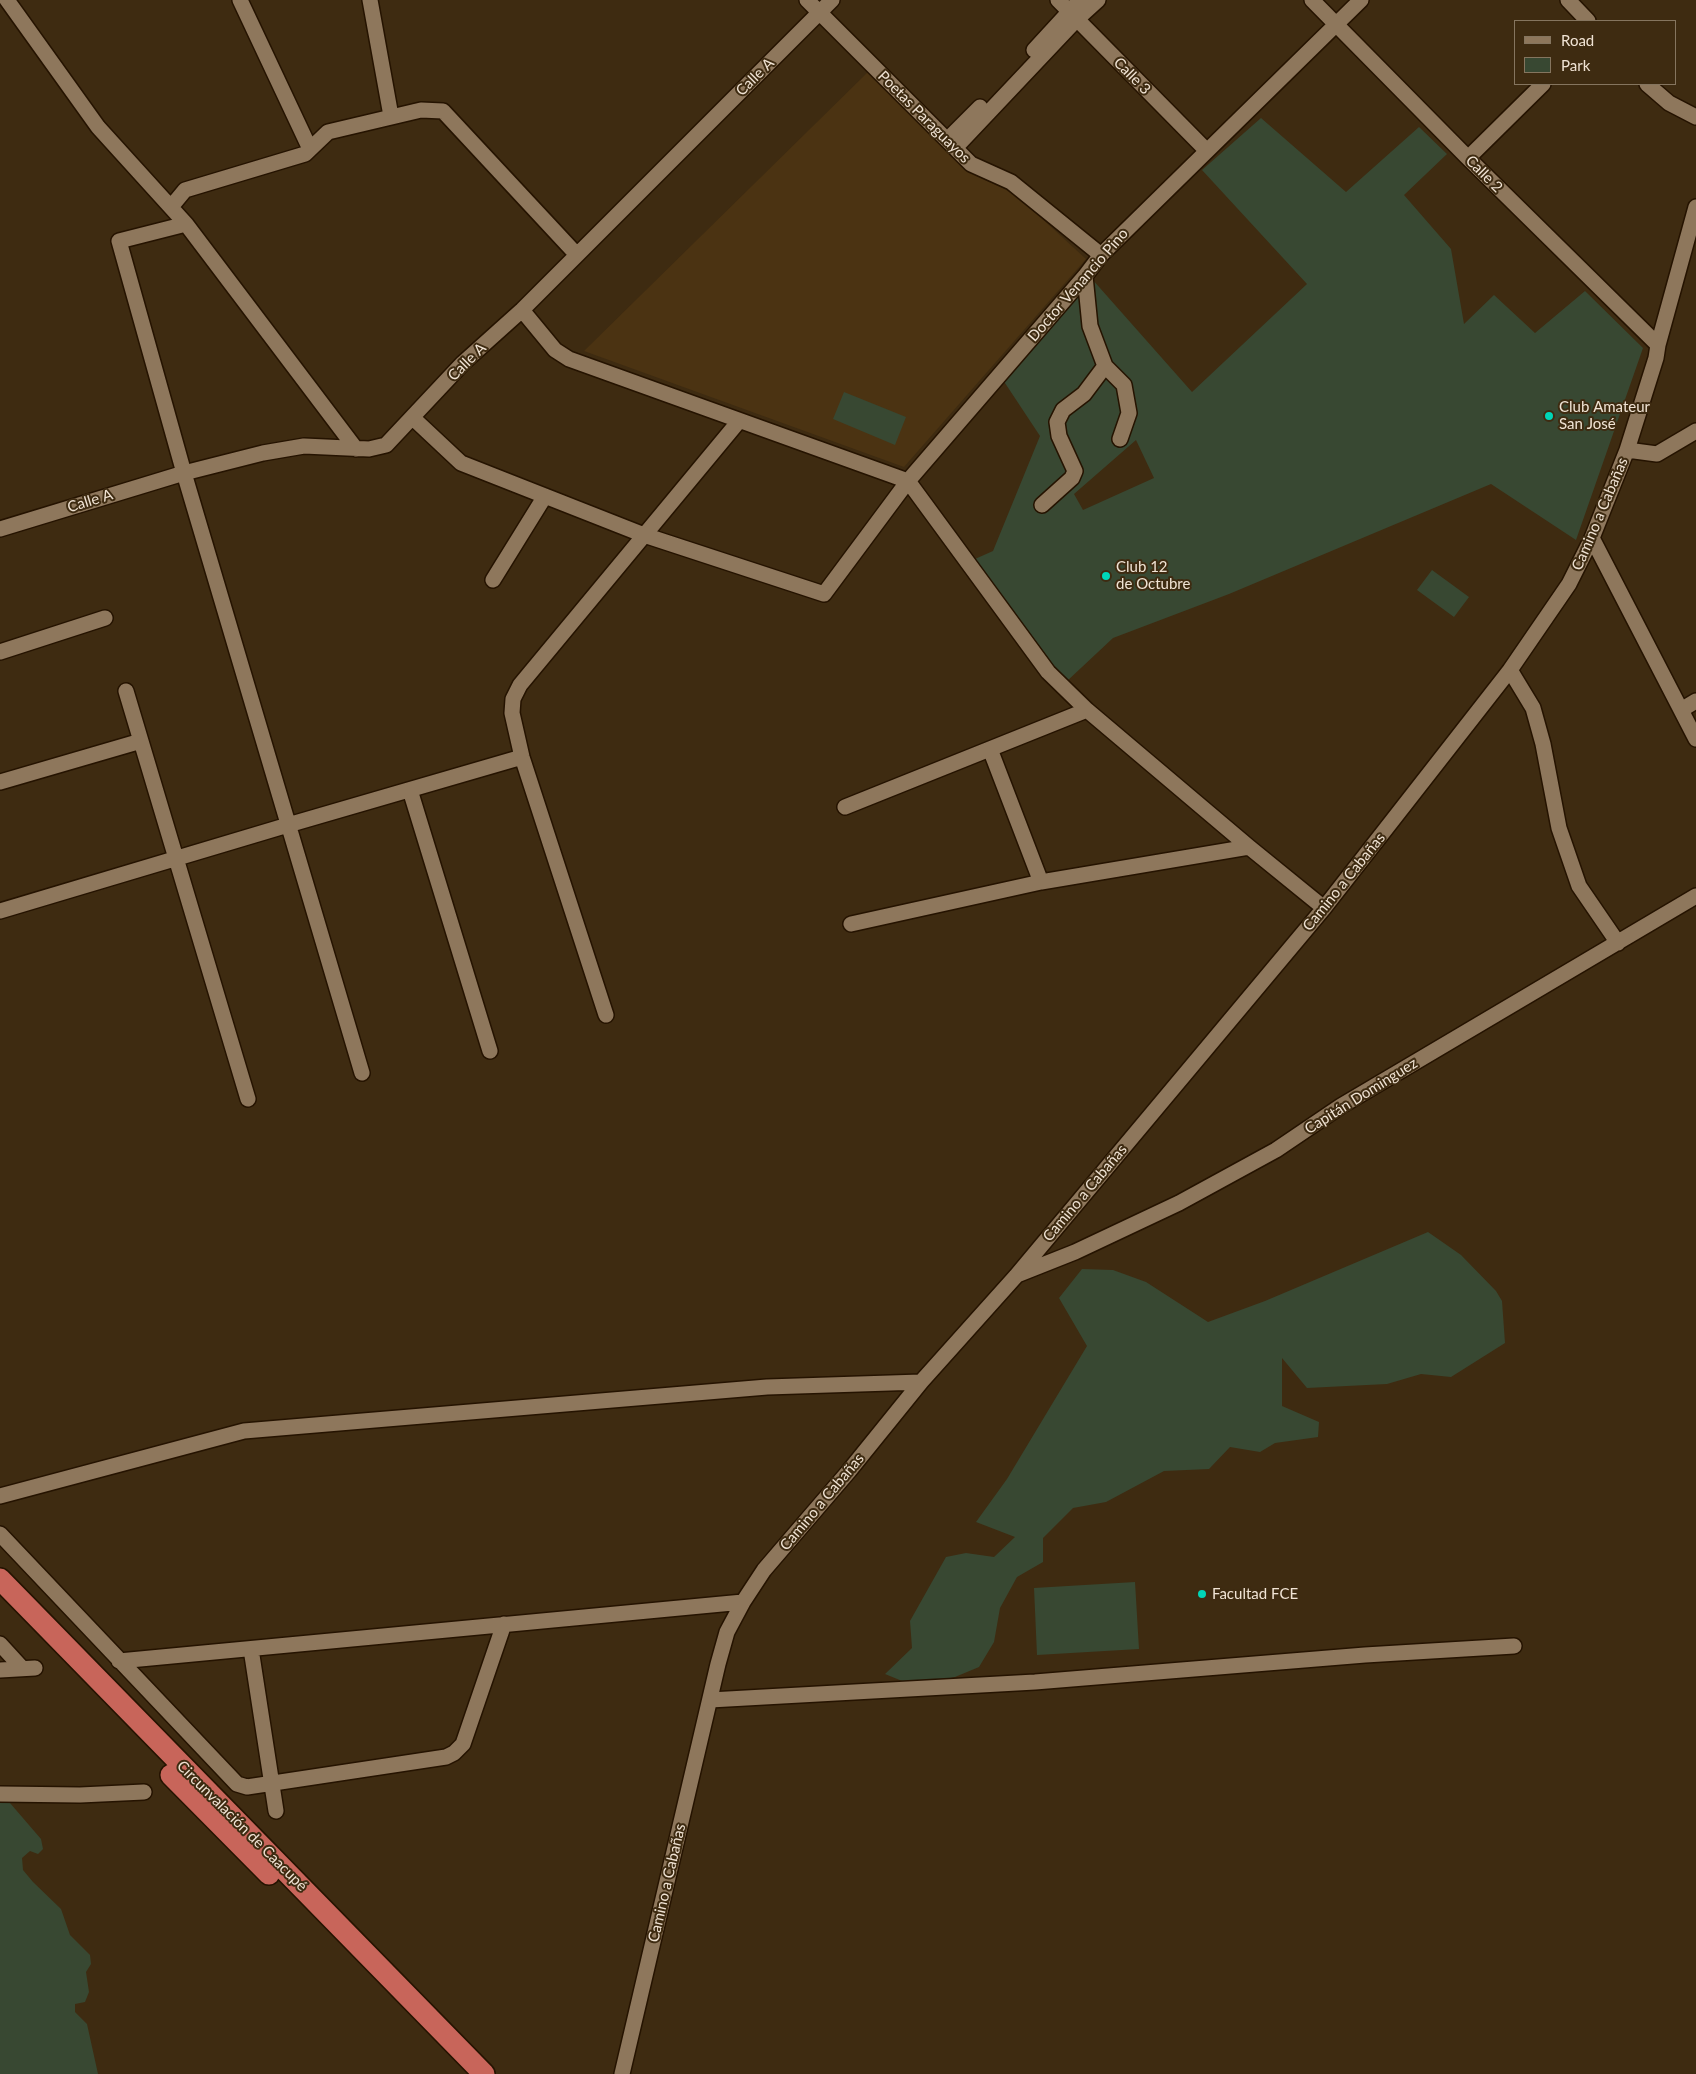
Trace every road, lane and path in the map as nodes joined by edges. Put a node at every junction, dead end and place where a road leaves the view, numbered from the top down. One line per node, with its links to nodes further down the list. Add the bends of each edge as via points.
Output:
1 (7, 0): 24 (street, via 98,127)
2 (240, 0): 21 (street)
3 (370, 0): 18 (street)
4 (807, 0): 12 (street, Poetas Paraguayos)
5 (832, 0): 12 (street, Calle A)
6 (1058, 0): 13 (street, Calle 3)
7 (1080, 0): 13 (street)
8 (1098, 0): 13 (street)
9 (1312, 0): 15 (street, Calle 2)
10 (1360, 0): 15 (street, Doctor Venancio Pino)
11 (1568, 0): 14 (street)
12 (820, 13): 20 (street, Poetas Paraguayos); 27 (street, Calle A)
13 (1072, 16): 20 (street, via 1009,78); 22 (street, Calle 3)
14 (1587, 20)
15 (1335, 24): 22 (street, Doctor Venancio Pino); 23 (street, Calle 2)
16 (1542, 85): 23 (street)
17 (1648, 85): 19 (street, via 1670,103)
18 (391, 116): 21 (street, via 328,132); 27 (street, via 422,110 443,111)
19 (1696, 117)
20 (951, 144): 28 (street, Poetas Paraguayos, via 971,164 1011,182)
21 (310, 148): 24 (street, via 305,154 185,190)
22 (1207, 151): 28 (street, Doctor Venancio Pino)
23 (1468, 158): 31 (street, Calle 2)
24 (171, 207): 26 (street)
25 (1696, 207): 31 (street, Camino a Cabañas)
26 (186, 224): 37 (street); 39 (street, via 119,241)
27 (577, 255): 30 (street, Calle A)
28 (1101, 255): 29 (street, Doctor Venancio Pino)
29 (1085, 276): 32 (street, via 1090,326); 40 (street, Doctor Venancio Pino)
30 (522, 310): 33 (street, Calle A, via 463,363); 34 (street, via 555,350 569,359)
31 (1657, 352): 38 (street, Camino a Cabañas)
32 (1105, 366): 36 (street, via 1124,385 1129,413); 42 (street, via 1084,394 1064,410 1058,422 1059,436 1075,471 1072,478)
33 (413, 418): 37 (street, Calle A, via 386,445); 41 (street, via 461,463)
34 (739, 421): 40 (street); 44 (street)
35 (1696, 431): 38 (street, via 1657,454)
36 (1120, 439)
37 (356, 449): 39 (street, Calle A, via 304,446 282,449)
38 (1627, 450): 45 (street, Camino a Cabañas)
39 (184, 473): 43 (street, Calle A); 61 (street)
40 (908, 481): 44 (street, Doctor Venancio Pino, via 824,594); 52 (street, via 1048,672)
41 (545, 496): 44 (street); 46 (street)
42 (1042, 505)
43 (0, 529)
44 (644, 535): 57 (street, via 520,685 513,699 512,713)
45 (1592, 538): 49 (street, Camino a Cabañas, via 1569,584); 53 (street)
46 (493, 580)
47 (105, 618): 48 (street)
48 (0, 652)
49 (1510, 670): 66 (street, Camino a Cabañas); 69 (street, via 1533,708 1559,828 1579,886)
50 (126, 691): 55 (street)
51 (1696, 701): 53 (street)
52 (1087, 710): 56 (street); 62 (street)
53 (1681, 710): 54 (street)
54 (1696, 739)
55 (141, 741): 58 (street); 63 (street)
56 (990, 749): 60 (street); 64 (street)
57 (522, 758): 59 (street); 70 (street)
58 (0, 782)
59 (410, 790): 61 (street); 71 (street)
60 (845, 806)
61 (288, 825): 63 (street); 72 (street)
62 (1249, 847): 64 (street); 66 (street)
63 (176, 858): 67 (street); 73 (street)
64 (1041, 882): 68 (street)
65 (1696, 896): 69 (street, Capitán Dominguez)
66 (1324, 908): 74 (street, Camino a Cabañas)
67 (0, 911)
68 (851, 924)
69 (1618, 943): 74 (street, Capitán Dominguez, via 1341,1106 1276,1150 1076,1252)
70 (606, 1015)
71 (490, 1051)
72 (362, 1073)
73 (248, 1099)
74 (1016, 1276): 75 (street, Camino a Cabañas)
75 (921, 1382): 76 (street, via 767,1387 244,1431); 80 (street, Camino a Cabañas, via 764,1570)
76 (0, 1496)
77 (0, 1534): 85 (street)
78 (0, 1579): 93 (highway, Circunvalación de Caacupé)
79 (0, 1599): 92 (highway, Circunvalación de Caacupé)
80 (743, 1602): 81 (street); 87 (street, Camino a Cabañas, via 728,1632)
81 (504, 1624): 84 (street); 88 (street, via 464,1744 454,1753 446,1757)
82 (0, 1644): 86 (street, via 28,1668)
83 (1514, 1646): 87 (street, via 1035,1682)
84 (251, 1649): 85 (street); 88 (street)
85 (119, 1662): 88 (street, via 236,1784 247,1788)
86 (0, 1670)
87 (710, 1700): 94 (street, Camino a Cabañas)
88 (272, 1782): 91 (street)
89 (144, 1792): 90 (street)
90 (0, 1794)
91 (276, 1811)
92 (467, 2074)
93 (484, 2074)
94 (622, 2074)

